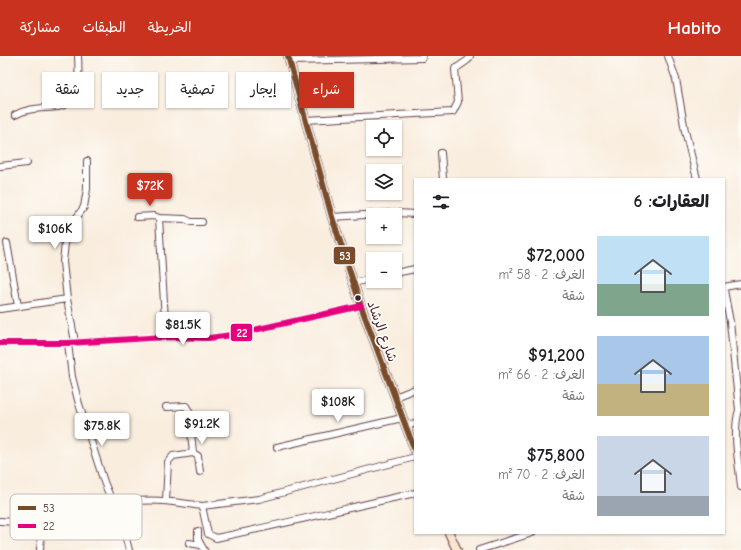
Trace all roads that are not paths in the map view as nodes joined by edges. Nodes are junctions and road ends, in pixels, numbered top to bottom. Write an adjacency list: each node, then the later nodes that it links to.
1 (78, 56): 6 (street)
2 (422, 56): 5 (street)
3 (470, 56): 7 (street)
4 (668, 56): 13 (street)
5 (289, 59): 7 (street, شارع الرشاد)
6 (15, 115)
7 (304, 120): 16 (street, شارع الرشاد)
8 (441, 153): 12 (street)
9 (87, 161): 27 (street)
10 (27, 163): 11 (street)
11 (0, 166)
12 (443, 178)
13 (697, 178)
14 (414, 214): 16 (street)
15 (137, 217): 17 (street)
16 (332, 217): 23 (street, شارع الرشاد)
17 (159, 218): 18 (street); 31 (street)
18 (202, 222)
19 (7, 243): 28 (street)
20 (414, 268): 21 (street)
21 (402, 271)
22 (366, 280): 23 (street)
23 (354, 283): 29 (street, شارع الرشاد)
24 (741, 284): 25 (street)
25 (725, 288)
26 (725, 294): 46 (street)
27 (67, 299): 28 (street); 32 (street)
28 (18, 306): 30 (street)
29 (361, 306): 31 (street); 36 (street, شارع الرشاد)
30 (0, 309)
31 (166, 337): 32 (street)
32 (75, 342): 34 (street)
33 (0, 343): 34 (street)
34 (68, 343): 48 (street)
35 (414, 389): 36 (street)
36 (395, 397): 38 (street, شارع الرشاد)
37 (166, 408): 43 (street)
38 (402, 418): 40 (street, شارع الرشاد); 41 (street)
39 (414, 423): 40 (street)
40 (406, 427): 42 (street, شارع الرشاد)
41 (277, 446)
42 (414, 448)
43 (194, 453): 45 (street); 49 (street)
44 (414, 457): 51 (street)
45 (200, 472)
46 (741, 487)
47 (414, 493): 51 (street)
48 (109, 494)
49 (166, 501): 50 (street); 51 (street)
50 (142, 502)
51 (202, 506)
52 (0, 521): 53 (street)
53 (10, 522)
54 (198, 531): 60 (street)
55 (449, 534): 63 (street)
56 (529, 534): 64 (street)
57 (40, 540): 61 (street)
58 (126, 540): 62 (street)
59 (189, 543): 60 (street)
60 (202, 548)
61 (40, 550)
62 (129, 550)
63 (457, 550)
64 (479, 550)

